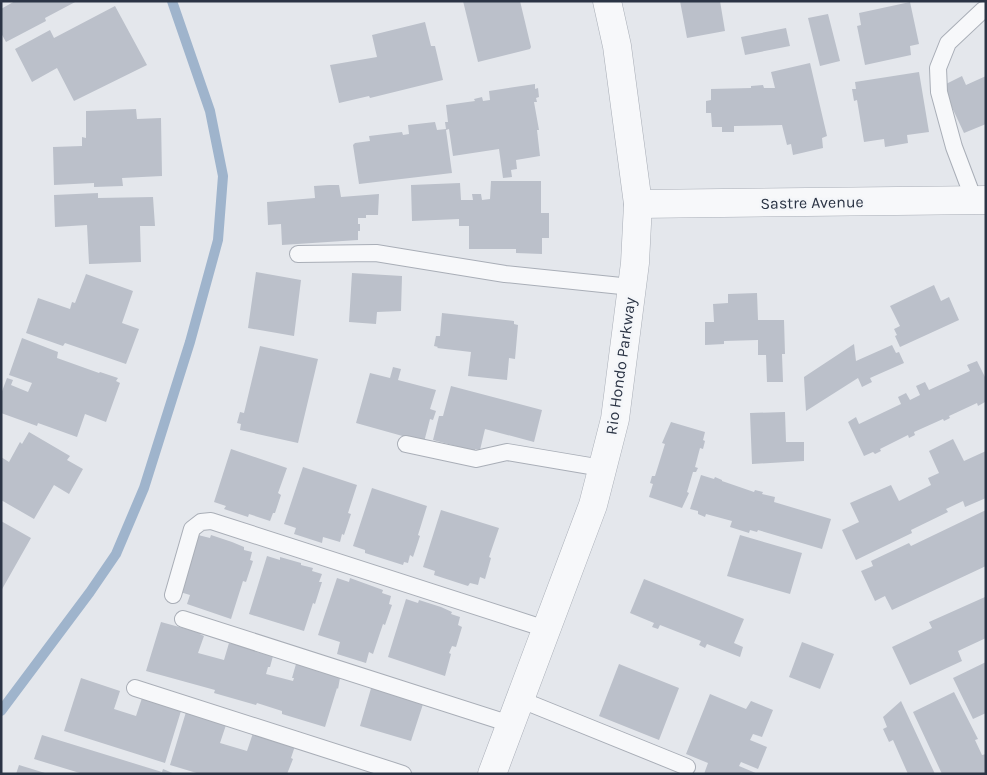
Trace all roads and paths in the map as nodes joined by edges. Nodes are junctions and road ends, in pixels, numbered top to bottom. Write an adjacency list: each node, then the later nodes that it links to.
1 (607, 1): 4 (street, Rio Hondo Parkway)
2 (983, 10): 3 (lane)
3 (980, 200): 4 (street, Sastre Avenue)
4 (638, 204): 6 (street, Rio Hondo Parkway)
5 (298, 254): 6 (lane)
6 (632, 287): 8 (street, Rio Hondo Parkway)
7 (406, 444): 8 (lane)
8 (602, 468): 11 (street, Rio Hondo Parkway)
9 (173, 594): 11 (lane)
10 (183, 619): 13 (lane)
11 (546, 629): 13 (street, Rio Hondo Parkway)
12 (135, 688): 15 (lane)
13 (515, 712): 14 (lane); 16 (street, Rio Hondo Parkway)
14 (686, 767)
15 (403, 774)
16 (492, 774)

